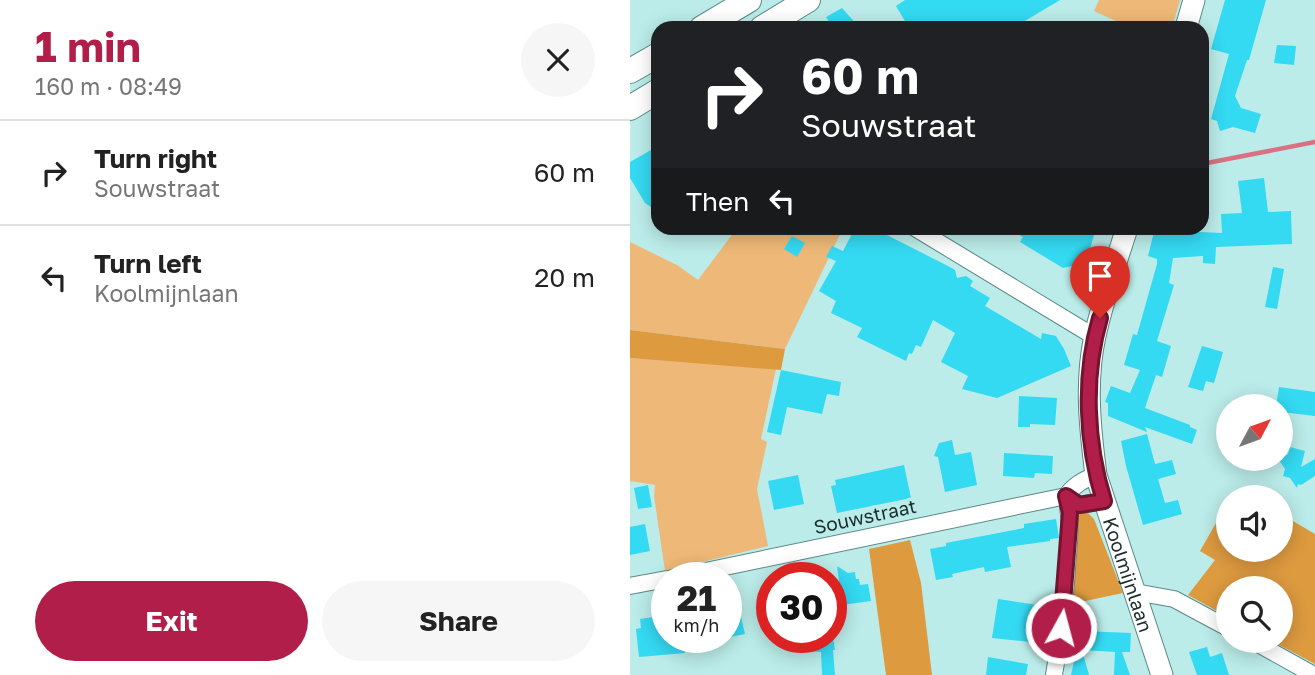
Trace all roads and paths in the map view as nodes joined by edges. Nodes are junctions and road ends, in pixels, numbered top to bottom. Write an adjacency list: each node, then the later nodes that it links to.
1 (749, 0): 4 (main road)
2 (808, 0): 5 (main road)
3 (1194, 0): 6 (street)
4 (714, 21)
5 (774, 21)
6 (1188, 21)
7 (651, 58): 8 (main road)
8 (630, 71)
9 (651, 95): 10 (main road)
10 (630, 108)
11 (927, 235): 13 (street)
12 (1125, 235): 13 (street, Koolmijnlaan)
13 (1095, 337): 14 (street, Koolmijnlaan)
14 (1096, 475): 15 (street, Souwstraat); 16 (street, Koolmijnlaan)
15 (1066, 496): 16 (street, Souwstraat); 17 (street, Souwstraat); 23 (street)
16 (1104, 501): 20 (street, Koolmijnlaan)
17 (742, 563)
18 (651, 582): 19 (street)
19 (630, 586)
20 (1135, 592): 21 (street); 24 (street, Koolmijnlaan)
21 (1216, 621)
22 (1274, 653): 25 (street)
23 (1054, 675)
24 (1162, 675)
25 (1314, 675)

